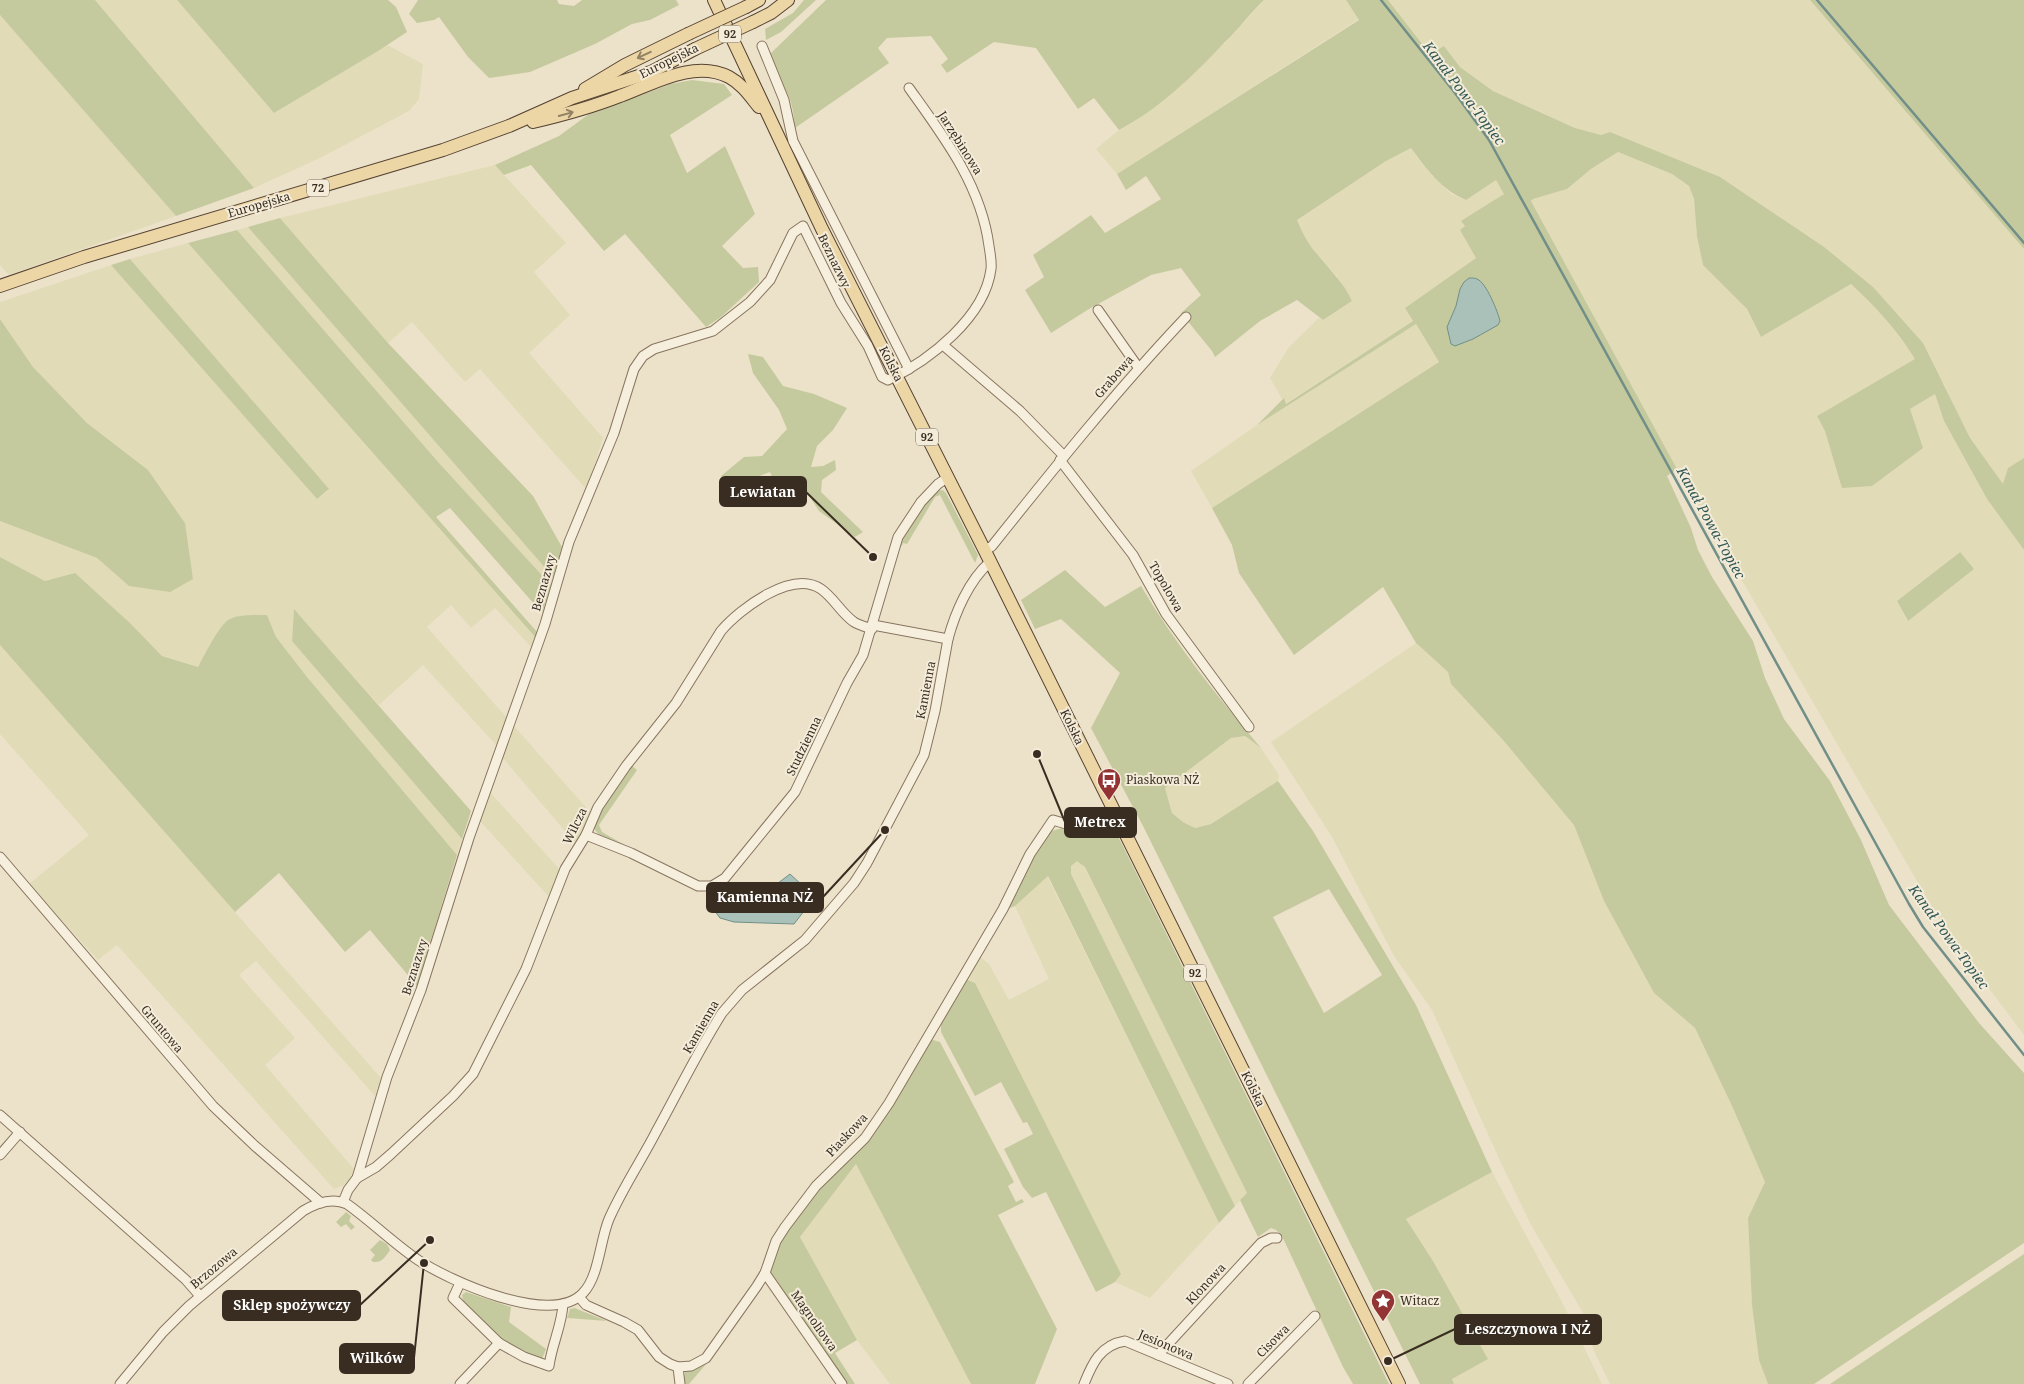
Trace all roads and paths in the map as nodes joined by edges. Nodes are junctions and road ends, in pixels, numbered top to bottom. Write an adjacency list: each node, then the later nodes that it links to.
1 (714, 0): 7 (main road, Kolska / 92)
2 (759, 0): 6 (main road, Europejska / 72, one-way to 6, bridge)
3 (788, 0): 6 (main road, Europejska / 72, bridge)
4 (762, 46): 14 (street)
5 (909, 88): 12 (street, Jarzębinowa)
6 (572, 98): 8 (main road, Europejska / 72)
7 (772, 125): 8 (main road, 72, one-way to 7); 15 (main road, Kolska / 92)
8 (502, 128): 9 (main road, Europejska / 72)
9 (0, 286)
10 (1098, 310): 13 (street)
11 (1186, 317): 13 (street, Grabowa)
12 (943, 344): 14 (street); 16 (street, Topolowa)
13 (1138, 368): 16 (street, Grabowa)
14 (909, 369): 15 (street)
15 (897, 376): 17 (main road, Kolska / 92); 28 (street, Beznazwy)
16 (1062, 458): 18 (street); 21 (street, Topolowa)
17 (948, 478): 18 (main road, Kolska / 92); 19 (street, Studzienna)
18 (987, 556): 20 (street, Kamienna); 22 (main road, Kolska / 92)
19 (872, 627): 20 (street, Wilcza); 23 (street, Wilcza); 23 (street, Studzienna)
20 (948, 639): 35 (street, Kamienna)
21 (1250, 727)
22 (1118, 819): 32 (street, Piaskowa); 48 (main road, Kolska / 92)
23 (586, 835): 28 (street, Wilcza)
24 (0, 857): 30 (street, Gruntowa)
25 (0, 1115): 26 (street)
26 (20, 1132): 27 (street); 34 (street)
27 (0, 1155)
28 (357, 1178): 29 (street, Beznazwy)
29 (343, 1202): 30 (street, Brzozowa); 33 (street)
30 (320, 1203): 34 (street, Brzozowa)
31 (1277, 1238): 39 (street, Klonowa)
32 (765, 1273): 40 (street, Piaskowa); 44 (street, Magnoliowa)
33 (460, 1282): 36 (street); 38 (street)
34 (200, 1296): 41 (street, Brzozowa)
35 (579, 1297): 36 (street); 40 (street)
36 (563, 1304): 38 (street)
37 (1315, 1316): 47 (street, Cisowa)
38 (499, 1343): 42 (street)
39 (1158, 1355): 45 (street, Jesionowa); 46 (street, Jesionowa)
40 (678, 1366): 43 (street)
41 (120, 1384)
42 (460, 1384)
43 (680, 1384)
44 (842, 1384)
45 (1084, 1384)
46 (1228, 1384)
47 (1248, 1384)
48 (1399, 1384)

